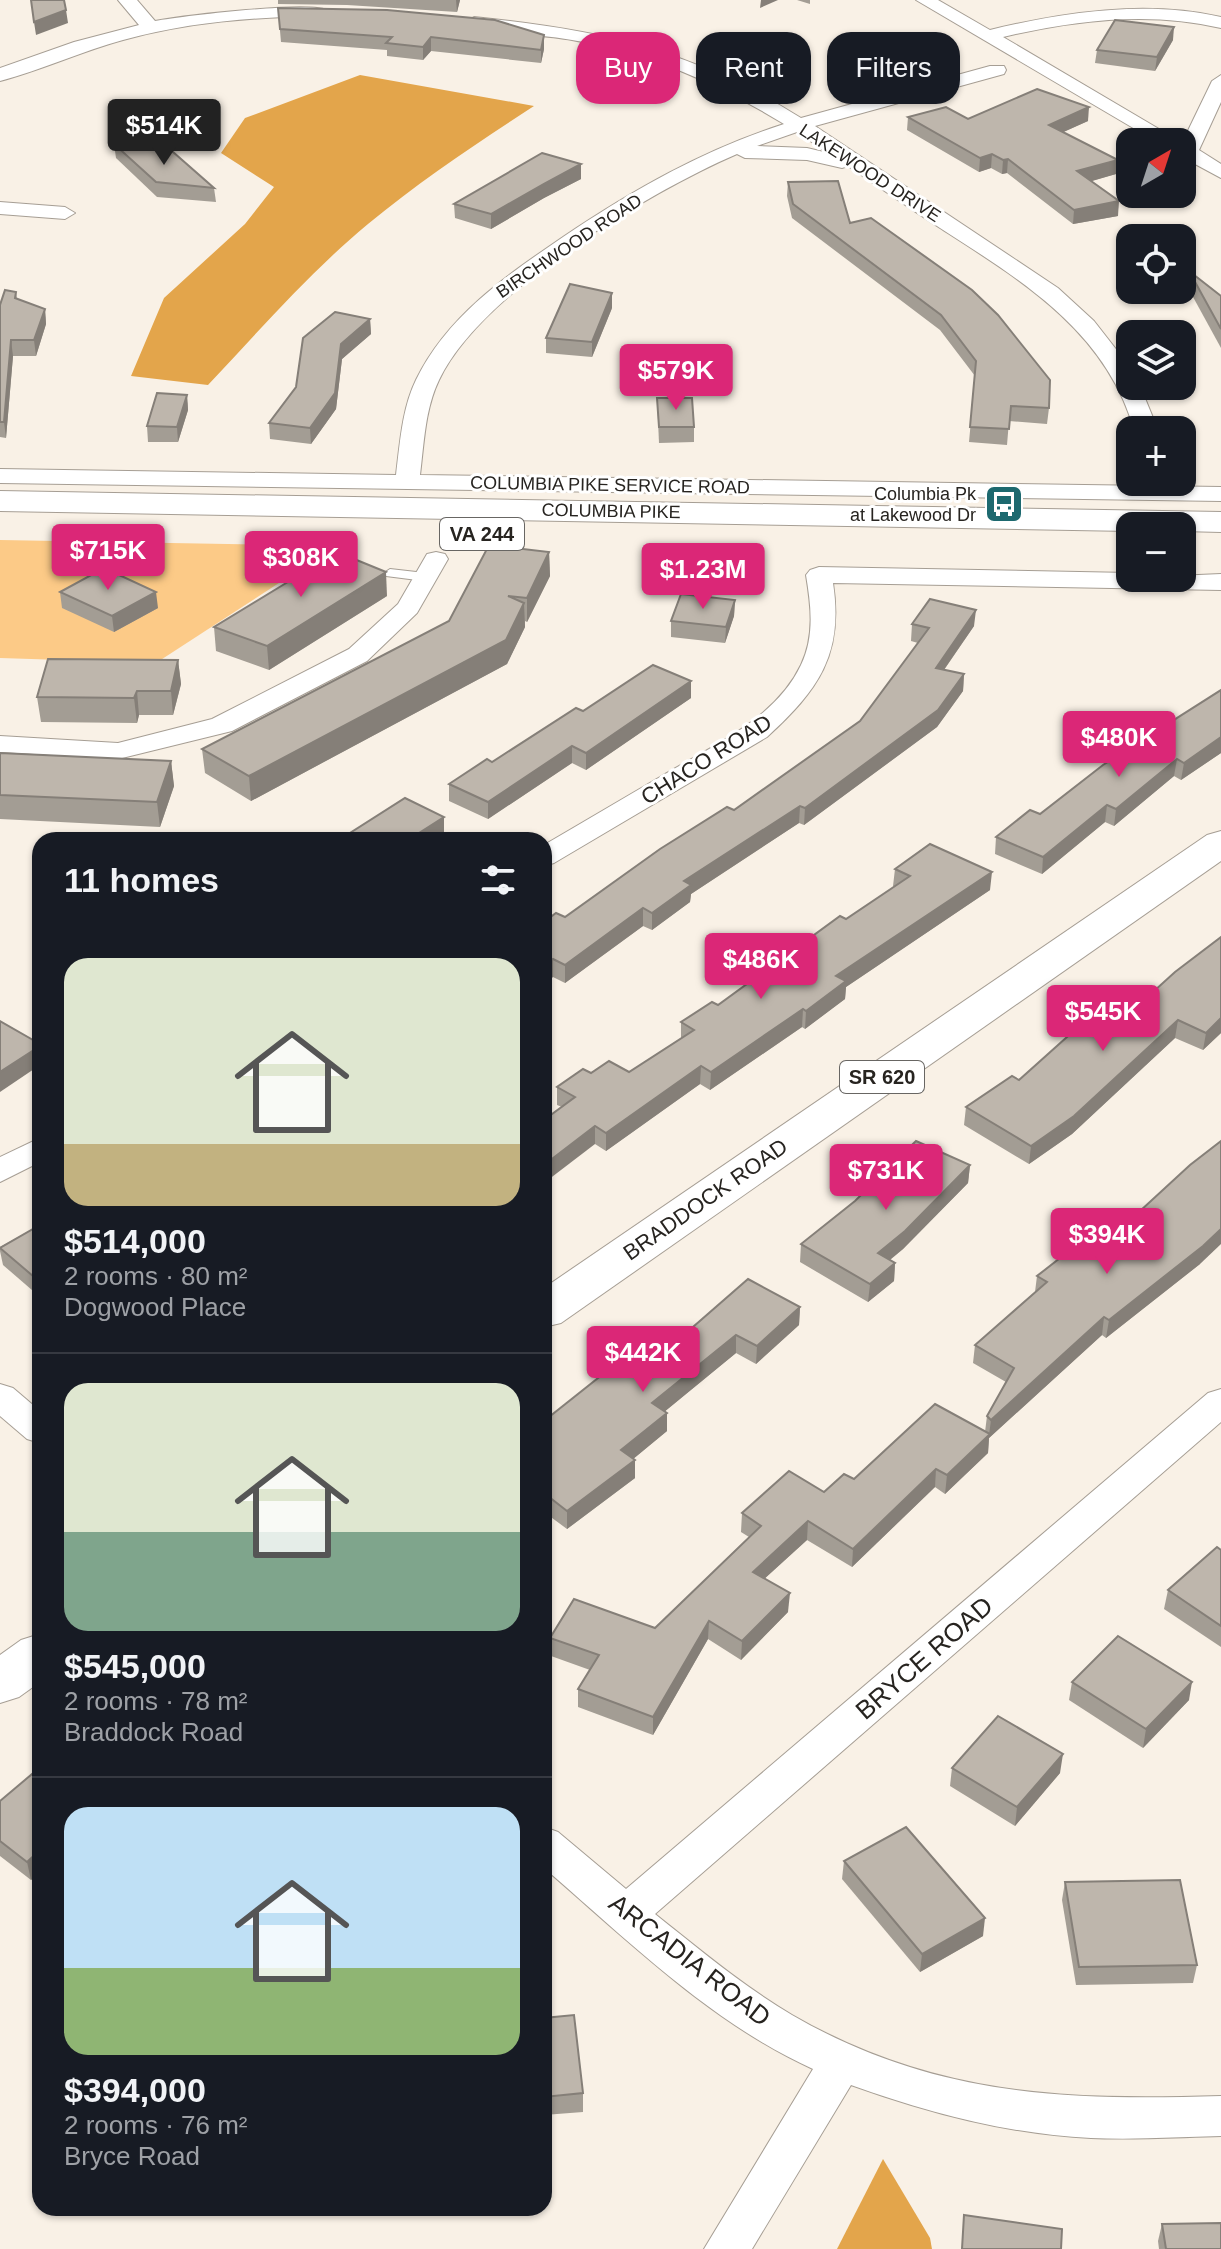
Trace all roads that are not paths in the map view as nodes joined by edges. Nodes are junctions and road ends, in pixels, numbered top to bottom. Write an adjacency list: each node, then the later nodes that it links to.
1 (127, 0): 6 (street)
2 (925, 0): 7 (street)
3 (341, 11): 6 (street)
4 (461, 21): 11 (street, LAKEWOOD DRIVE)
5 (1221, 23): 7 (street)
6 (150, 26): 9 (street)
7 (986, 36): 12 (street)
8 (997, 70): 11 (street, BIRCHWOOD ROAD)
9 (0, 75)
10 (1221, 81): 13 (street)
11 (798, 126): 15 (street, BIRCHWOOD ROAD); 17 (street, LAKEWOOD DRIVE)
12 (1145, 128)
13 (1192, 128)
14 (1196, 157): 16 (street)
15 (703, 161): 17 (street, BIRCHWOOD ROAD); 22 (street, BIRCHWOOD ROAD)
16 (1221, 172)
17 (875, 176): 20 (street, LAKEWOOD DRIVE)
18 (0, 208): 19 (street)
19 (65, 213)
20 (1141, 416)
21 (0, 476): 22 (street, COLUMBIA PIKE SERVICE ROAD)
22 (407, 482): 26 (street, COLUMBIA PIKE SERVICE ROAD)
23 (1221, 494): 27 (street, COLUMBIA PIKE SERVICE ROAD)
24 (0, 501): 25 (main road, COLUMBIA PIKE / VA 244)
25 (1116, 512)
26 (1141, 512)
27 (1168, 512)
28 (1196, 518): 29 (main road, COLUMBIA PIKE / VA 244)
29 (1221, 522)
30 (0, 526): 32 (main road, COLUMBIA PIKE / VA 244)
31 (1196, 530): 33 (main road, COLUMBIA PIKE / VA 244)
32 (1116, 543)
33 (1221, 544)
34 (431, 568): 35 (lane); 37 (street)
35 (390, 573)
36 (1221, 582): 39 (street, CHACO ROAD)
37 (0, 744)
38 (1221, 843): 42 (main road, BRADDOCK ROAD / SR 620)
39 (552, 852)
40 (32, 1153): 41 (street)
41 (0, 1171)
42 (552, 1305)
43 (0, 1397): 45 (street)
44 (1221, 1402): 49 (street, BRYCE ROAD)
45 (32, 1423)
46 (32, 1660): 47 (main road)
47 (0, 1682)
48 (552, 1851): 49 (street, ARCADIA ROAD)
49 (627, 1913): 50 (street, ARCADIA ROAD)
50 (842, 2061): 51 (street, ARCADIA ROAD); 52 (street)
51 (1221, 2116)
52 (727, 2249)

